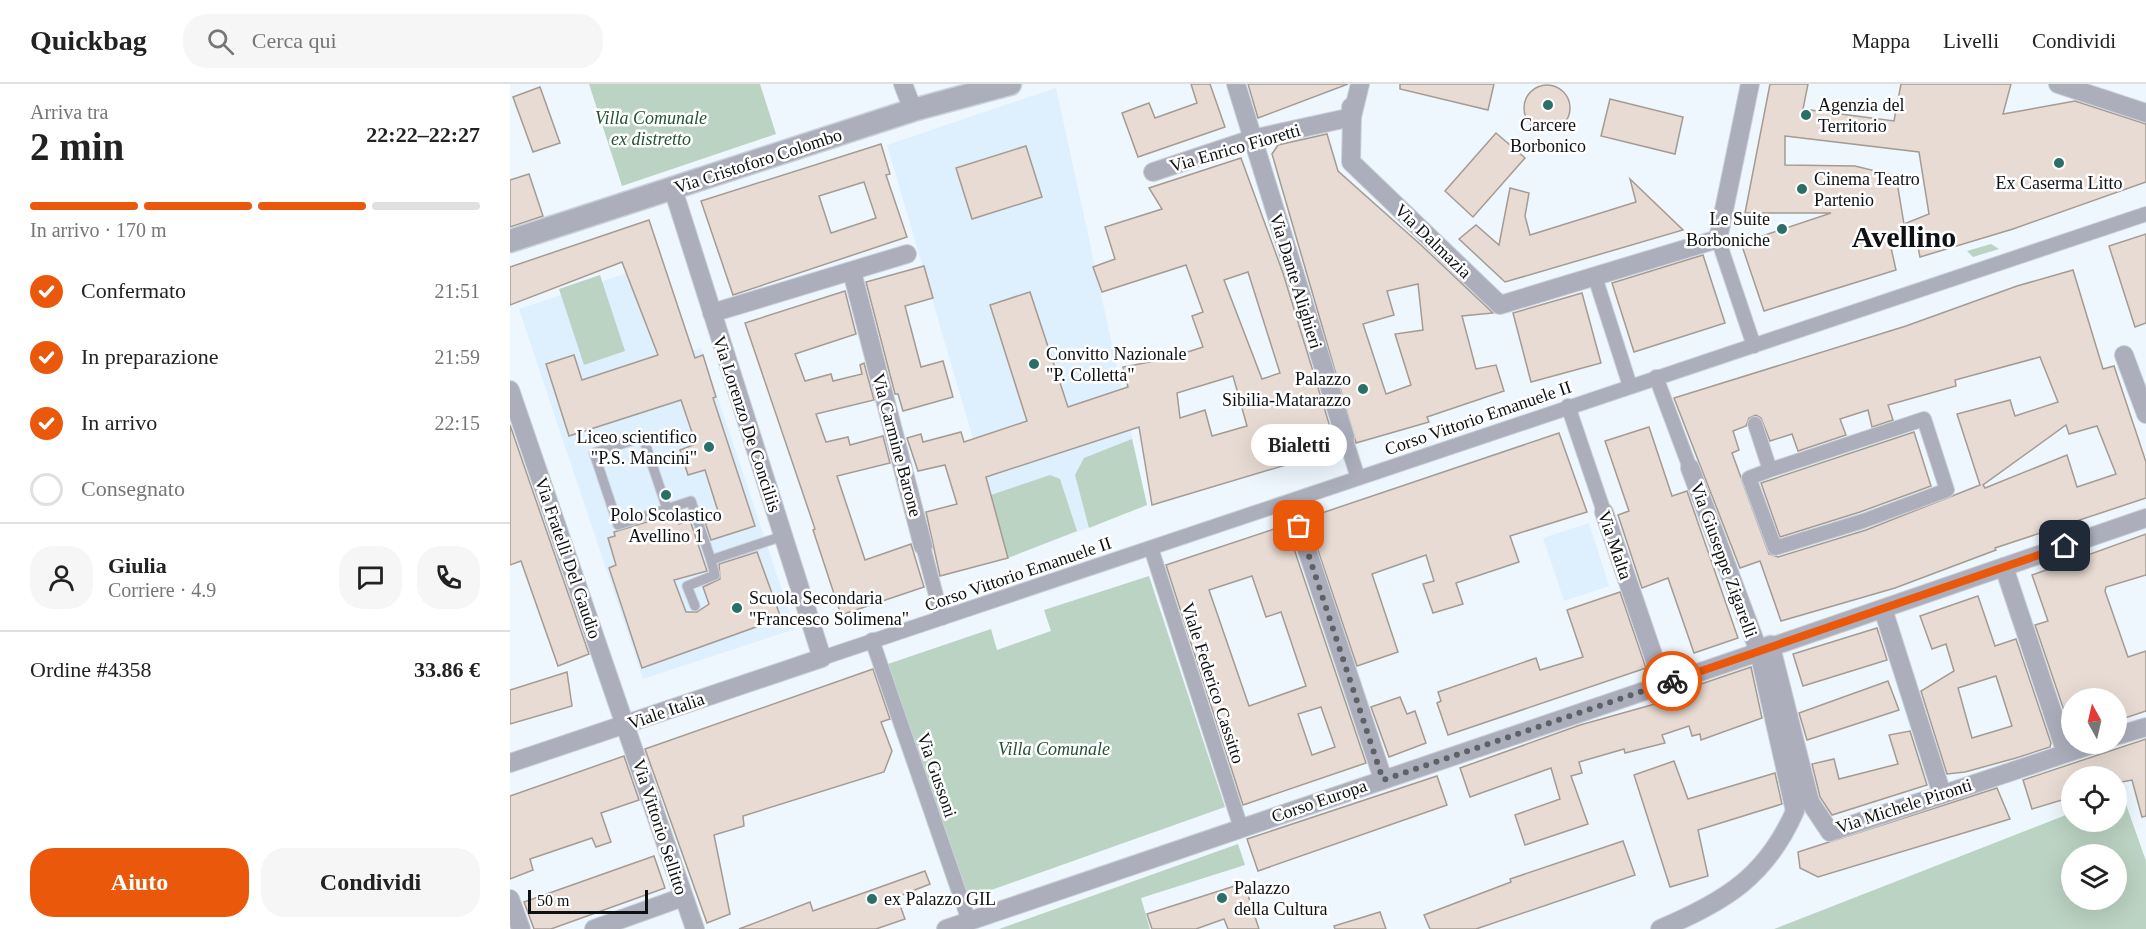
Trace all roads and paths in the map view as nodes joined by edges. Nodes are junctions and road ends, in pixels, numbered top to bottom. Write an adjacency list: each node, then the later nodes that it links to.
1 (903, 84): 8 (street)
2 (1008, 84): 8 (street, Via Cristoforo Colombo)
3 (1236, 84): 11 (street, Via Dante Alighieri)
4 (1348, 84): 10 (street)
5 (1360, 84): 10 (street, Via Dalmazia)
6 (1750, 84): 15 (street)
7 (2058, 84): 9 (street)
8 (913, 110): 13 (street, Via Cristoforo Colombo)
9 (2146, 113)
10 (1353, 117): 11 (street, Via Enrico Fioretti); 19 (street, Via Dalmazia)
11 (1252, 139): 12 (street, Via Enrico Fioretti); 29 (street, Via Dante Alighieri)
12 (1153, 172)
13 (673, 189): 16 (street, Via Cristoforo Colombo); 20 (street, Via Lorenzo De Conciliis)
14 (2146, 214): 21 (street, Corso Vittorio Emanuele II)
15 (1718, 239): 19 (street, Via Dalmazia); 21 (street)
16 (510, 241)
17 (907, 254): 18 (street)
18 (852, 272): 20 (street); 39 (street, Via Carmine Barone)
19 (1595, 277): 24 (street)
20 (712, 313): 38 (street, Via Lorenzo De Conciliis)
21 (1754, 346): 23 (street, Corso Vittorio Emanuele II)
22 (2124, 355): 27 (street)
23 (1656, 377): 24 (street, Corso Vittorio Emanuele II); 30 (street, Via Giuseppe Zigarelli)
24 (1630, 386): 26 (street, Corso Vittorio Emanuele II)
25 (512, 401): 50 (street, Via Fratelli Del Gaudio)
26 (1568, 406): 32 (street, Corso Vittorio Emanuele II); 35 (street, Via Malta)
27 (2146, 414)
28 (1755, 424): 31 (street)
29 (1345, 437): 32 (street, Via Dante Alighieri)
30 (1690, 468): 47 (street, Via Giuseppe Zigarelli)
31 (1770, 470): 31 (street)
32 (1358, 478): 33 (street, Corso Vittorio Emanuele II)
33 (1291, 501): 37 (street); 40 (street, Corso Vittorio Emanuele II)
34 (667, 509): 34 (lane); 41 (lane)
35 (1604, 512): 49 (street, Via Malta)
36 (2146, 518): 42 (street, Corso Europa)
37 (1299, 526): 56 (street)
38 (783, 536): 41 (lane); 48 (street, Via Lorenzo De Conciliis)
39 (923, 546): 45 (street, Via Carmine Barone)
40 (1150, 548): 45 (street, Corso Vittorio Emanuele II); 58 (street, Viale Federico Cassitto)
41 (711, 560): 43 (lane)
42 (2004, 567): 44 (street, Corso Europa); 53 (street)
43 (695, 606)
44 (1883, 609): 47 (street, Corso Europa); 57 (street)
45 (942, 618): 46 (street, Corso Vittorio Emanuele II)
46 (872, 640): 48 (street, Corso Vittorio Emanuele II); 61 (street, Via Gussoni)
47 (1765, 650): 49 (street, Corso Europa); 57 (street, Via Michele Pironti); 66 (street, Via Giuseppe Zigarelli)
48 (822, 658): 50 (street, Viale Italia)
49 (1663, 684): 56 (street, Corso Europa)
50 (627, 724): 55 (street, Viale Italia); 59 (street, Via Vittorio Sellitto)
51 (2146, 727): 52 (street)
52 (2127, 733)
53 (2061, 738)
54 (2063, 754): 57 (street, Via Michele Pironti)
55 (510, 763)
56 (1383, 780): 58 (street, Corso Europa)
57 (1942, 794)
58 (1241, 828): 61 (street, Corso Europa)
59 (683, 897): 63 (street); 64 (street, Via Vittorio Sellitto)
60 (510, 899): 62 (street)
61 (969, 921): 65 (street, Corso Europa)
62 (521, 929)
63 (594, 929)
64 (695, 929)
65 (946, 929)
66 (1660, 929)

